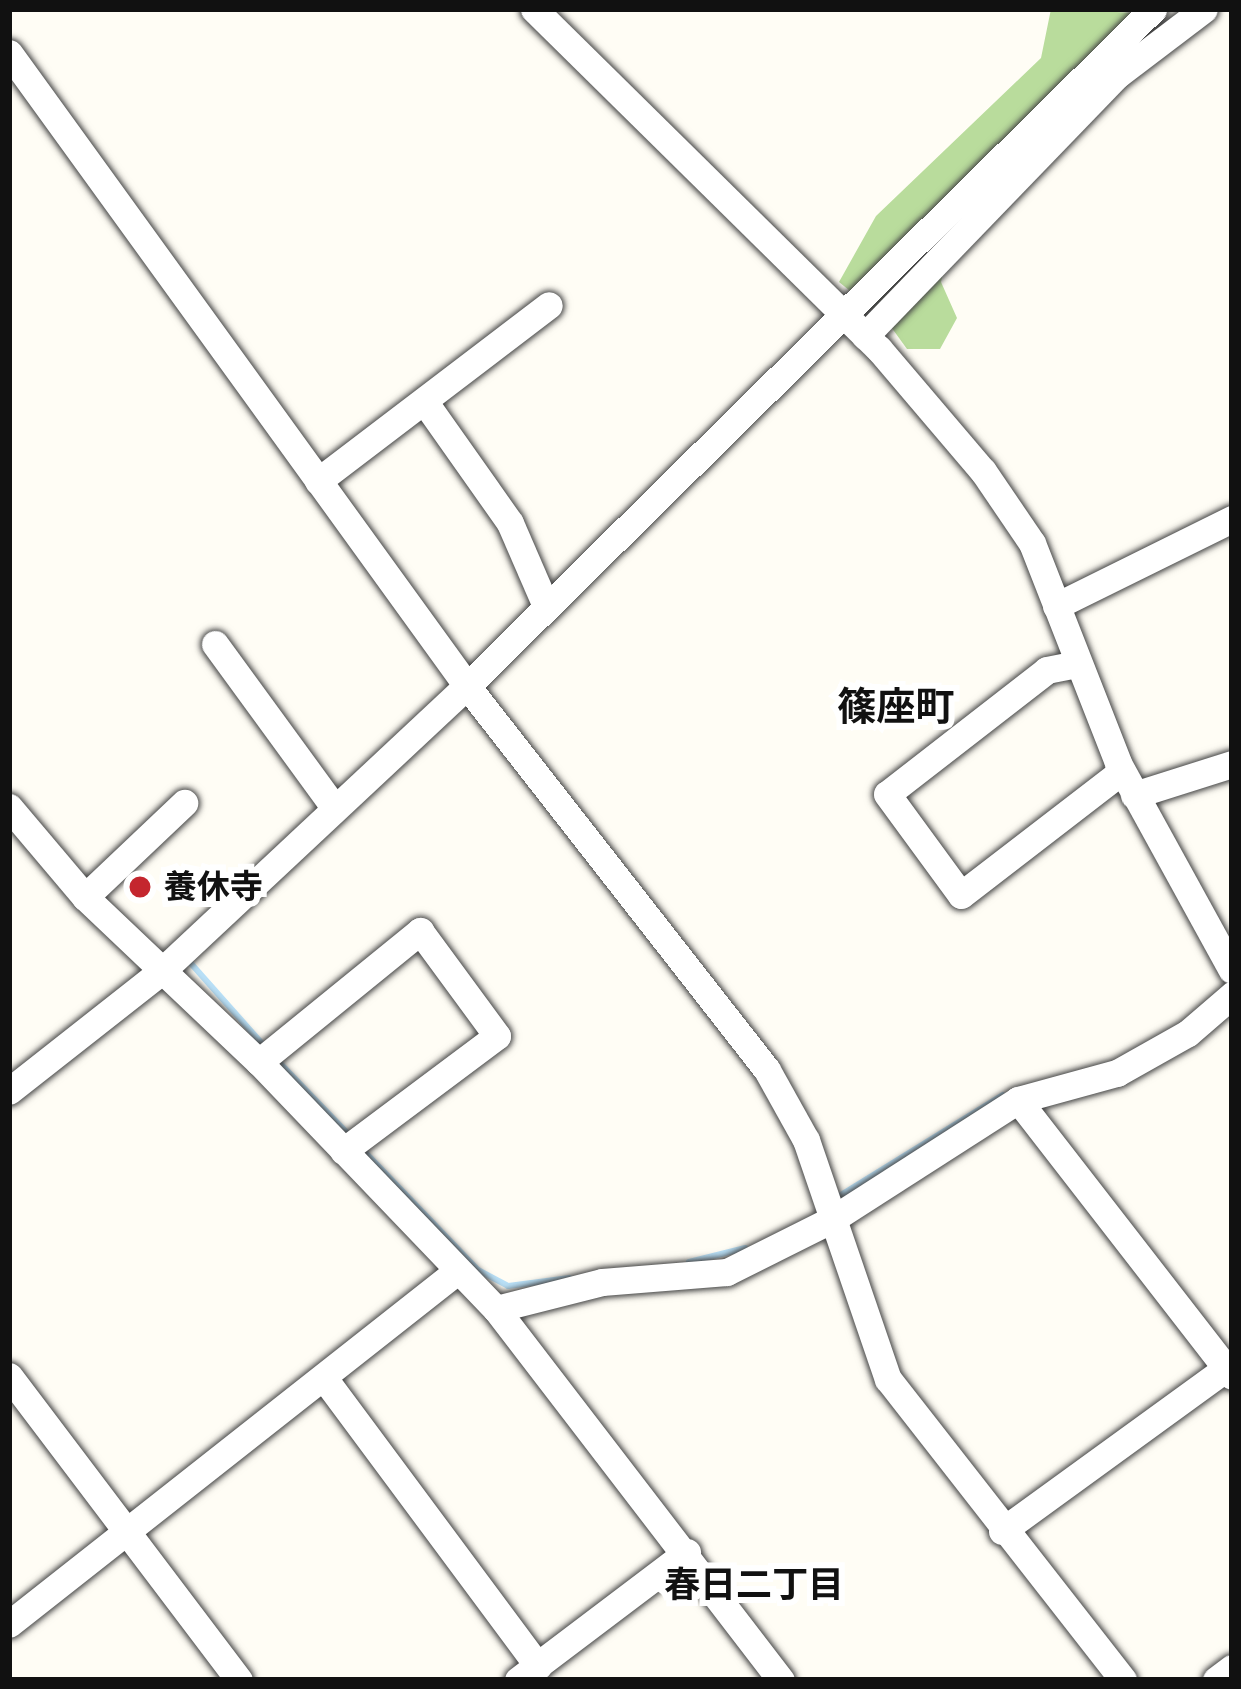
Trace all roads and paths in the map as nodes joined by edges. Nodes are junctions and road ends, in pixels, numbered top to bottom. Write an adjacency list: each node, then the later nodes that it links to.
1 (534, 9): 8 (street)
2 (1153, 9): 8 (street)
3 (1204, 9): 9 (street)
4 (1222, 9): 5 (street)
5 (1232, 15)
6 (9, 53): 11 (street)
7 (549, 305): 10 (street)
8 (839, 311): 9 (street); 13 (street)
9 (865, 336): 14 (street)
10 (424, 401): 11 (street); 13 (street)
11 (318, 482): 17 (street)
12 (1232, 519): 14 (street)
13 (546, 606): 17 (street)
14 (1056, 606): 16 (street)
15 (215, 644): 22 (street)
16 (1077, 664): 19 (street); 19 (street)
17 (467, 686): 22 (street); 31 (street)
18 (1232, 764): 19 (street)
19 (1128, 783): 25 (street)
20 (184, 803): 23 (street)
21 (9, 807): 23 (street)
22 (334, 807): 24 (street)
23 (85, 897): 24 (street)
24 (163, 970): 27 (street); 28 (street)
25 (1232, 970)
26 (1232, 994): 29 (street)
27 (260, 1062): 30 (street); 30 (street)
28 (9, 1091)
29 (1018, 1100): 31 (street); 34 (street)
30 (343, 1151): 32 (street)
31 (831, 1220): 33 (street); 37 (street)
32 (457, 1272): 33 (street); 36 (street)
33 (496, 1309): 39 (street)
34 (1230, 1370): 37 (street)
35 (9, 1376): 38 (street)
36 (324, 1378): 38 (street); 42 (street)
37 (1002, 1531): 45 (street)
38 (128, 1534): 40 (street); 43 (street)
39 (687, 1552): 42 (street); 44 (street)
40 (9, 1624)
41 (1232, 1668): 46 (street)
42 (528, 1673)
43 (239, 1680)
44 (781, 1680)
45 (1123, 1680)
46 (1216, 1680)

